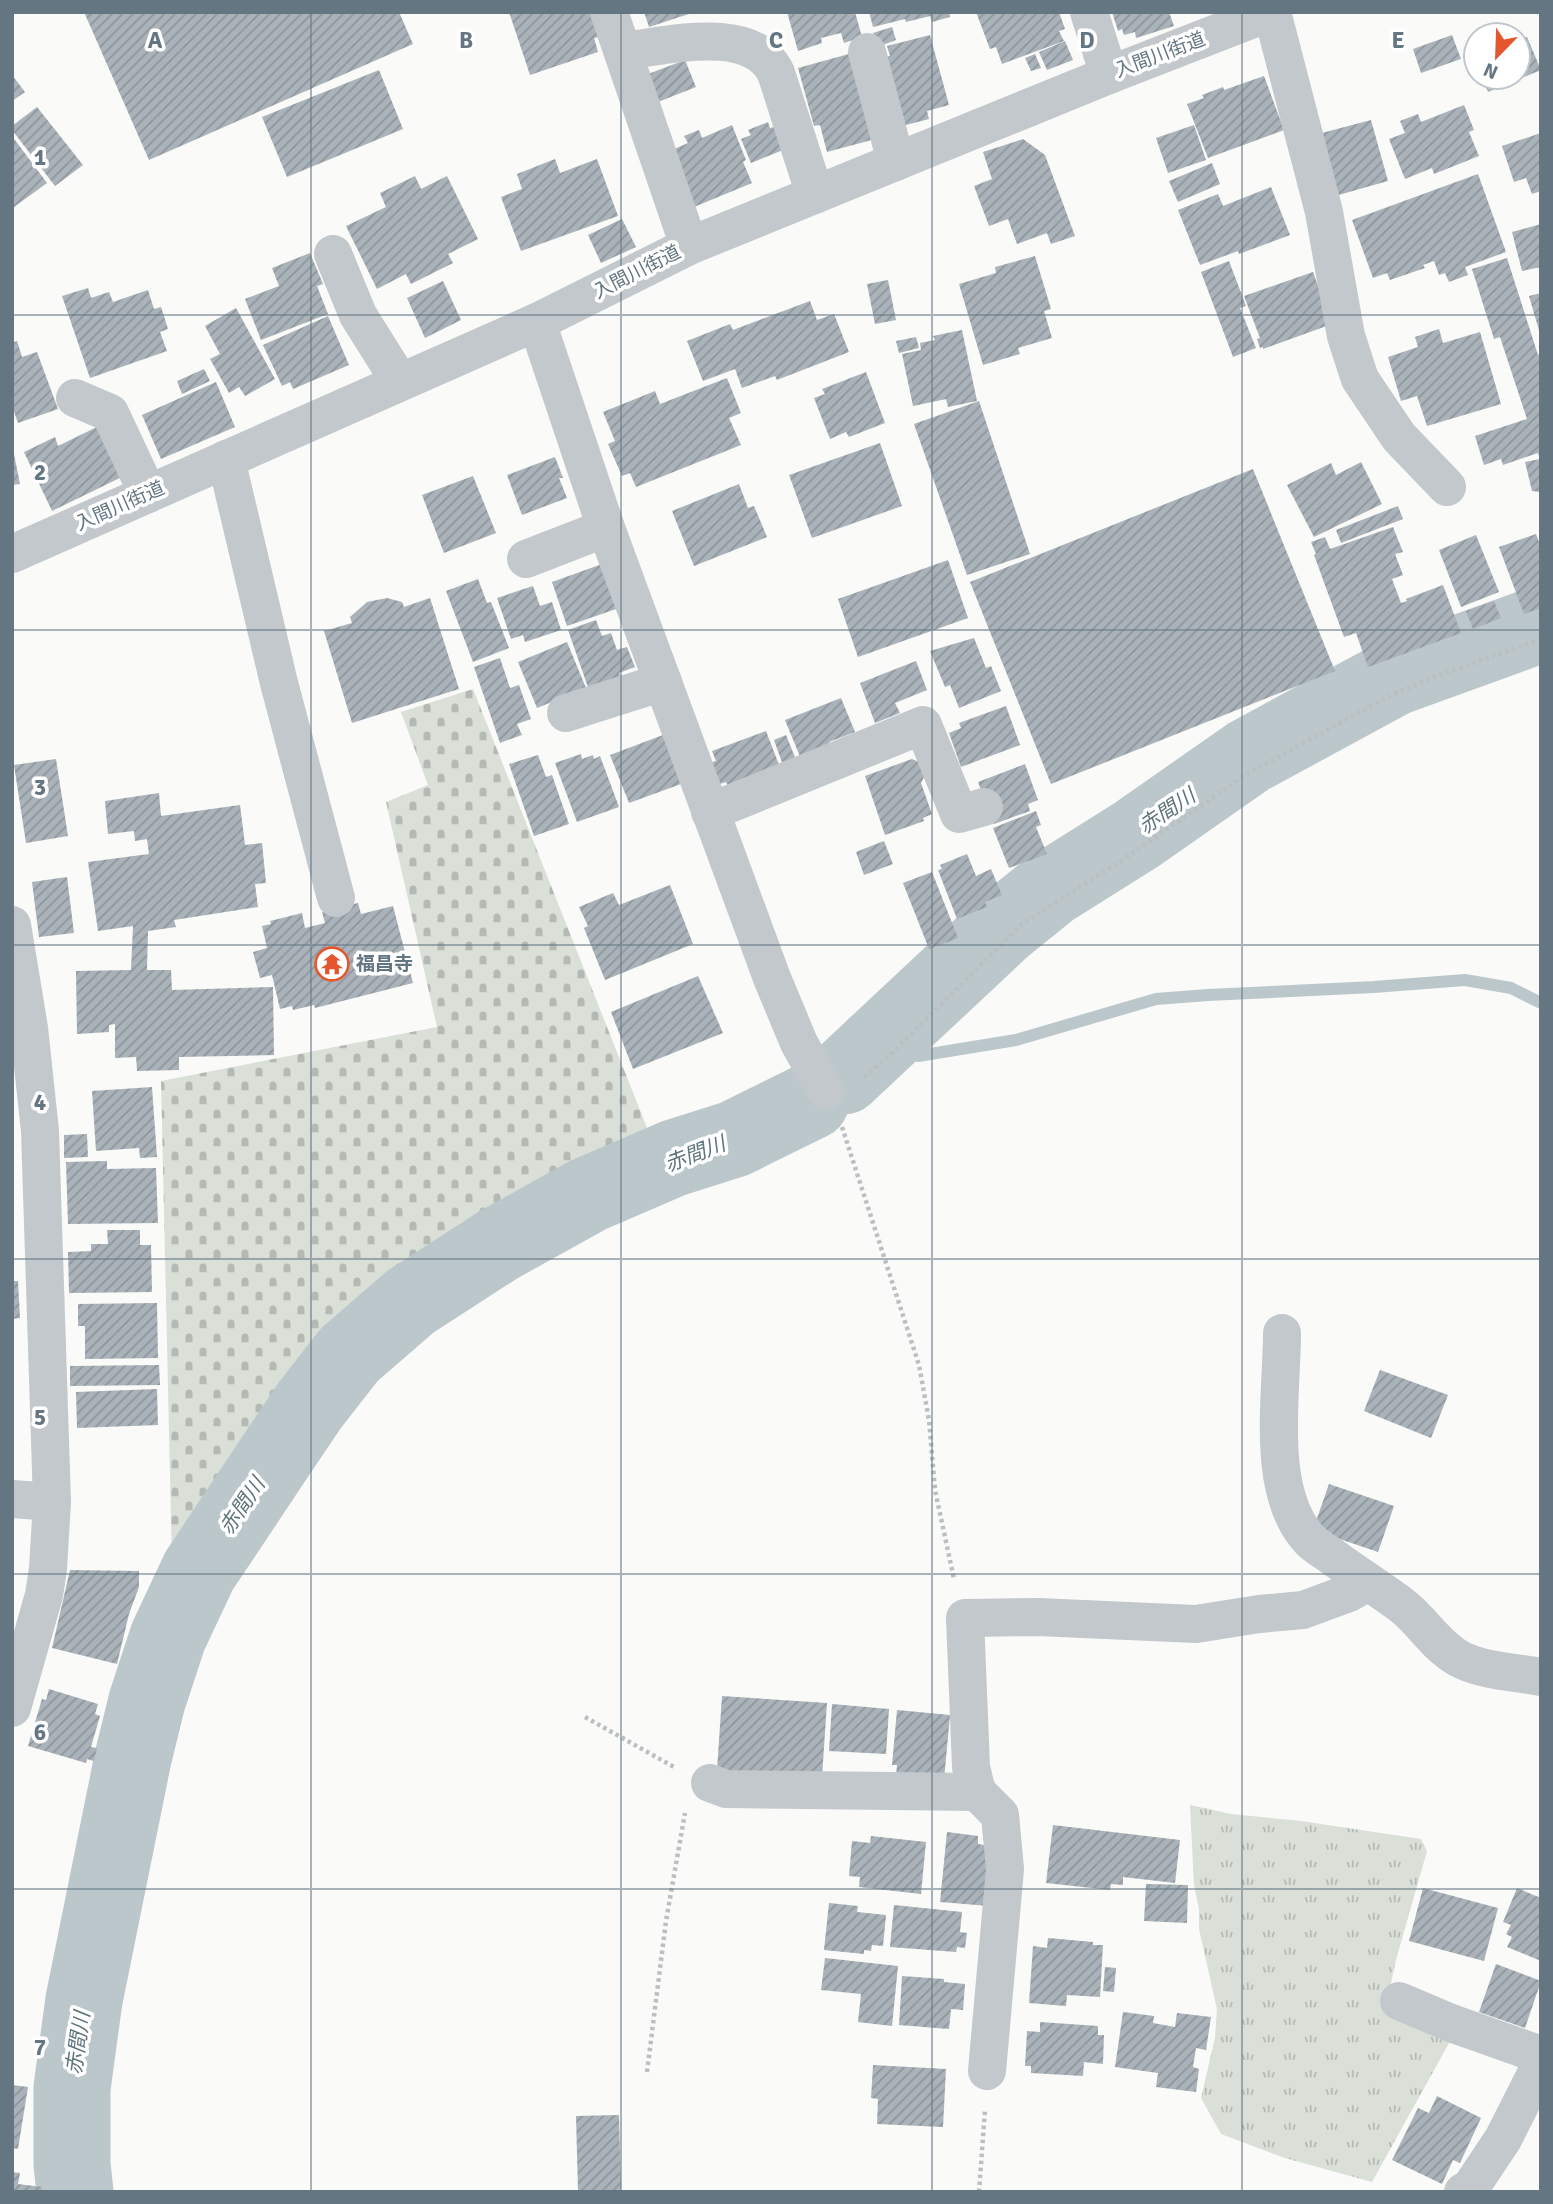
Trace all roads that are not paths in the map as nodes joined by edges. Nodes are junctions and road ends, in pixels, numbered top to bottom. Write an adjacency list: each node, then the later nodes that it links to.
1 (609, 12): 4 (street)
2 (1089, 12): 6 (street)
3 (1271, 12): 6 (street, 入間川街道); 15 (street)
4 (623, 51): 8 (street); 9 (street)
5 (867, 52): 7 (street)
6 (1109, 75): 7 (street, 入間川街道)
7 (896, 162): 8 (street, 入間川街道)
8 (815, 195): 9 (street, 入間川街道)
9 (689, 246): 11 (street, 入間川街道)
10 (333, 254): 12 (street)
11 (537, 322): 12 (street, 入間川街道); 17 (street)
12 (400, 382): 14 (street, 入間川街道)
13 (75, 398): 16 (street)
14 (226, 458): 16 (street, 入間川街道); 24 (street)
15 (1447, 487)
16 (148, 494): 18 (street, 入間川街道)
17 (606, 527): 19 (street); 20 (street)
18 (12, 554)
19 (526, 559)
20 (663, 682): 21 (street); 23 (street)
21 (566, 713)
22 (984, 807): 23 (street)
23 (710, 812): 27 (street)
24 (336, 898)
25 (12, 925): 26 (street)
26 (21, 1039): 28 (street)
27 (830, 1098)
28 (26, 1132): 29 (street)
29 (28, 1231): 32 (street)
30 (1282, 1333): 33 (street)
31 (12, 1499): 32 (street)
32 (52, 1502): 34 (street)
33 (1367, 1583): 35 (street); 38 (street)
34 (28, 1593): 36 (street)
35 (1541, 1677)
36 (14, 1696)
37 (701, 1780): 38 (street)
38 (977, 1792): 42 (street)
39 (1399, 2001): 40 (street)
40 (1541, 2056)
41 (1541, 2064): 43 (street)
42 (988, 2071)
43 (1463, 2192)

